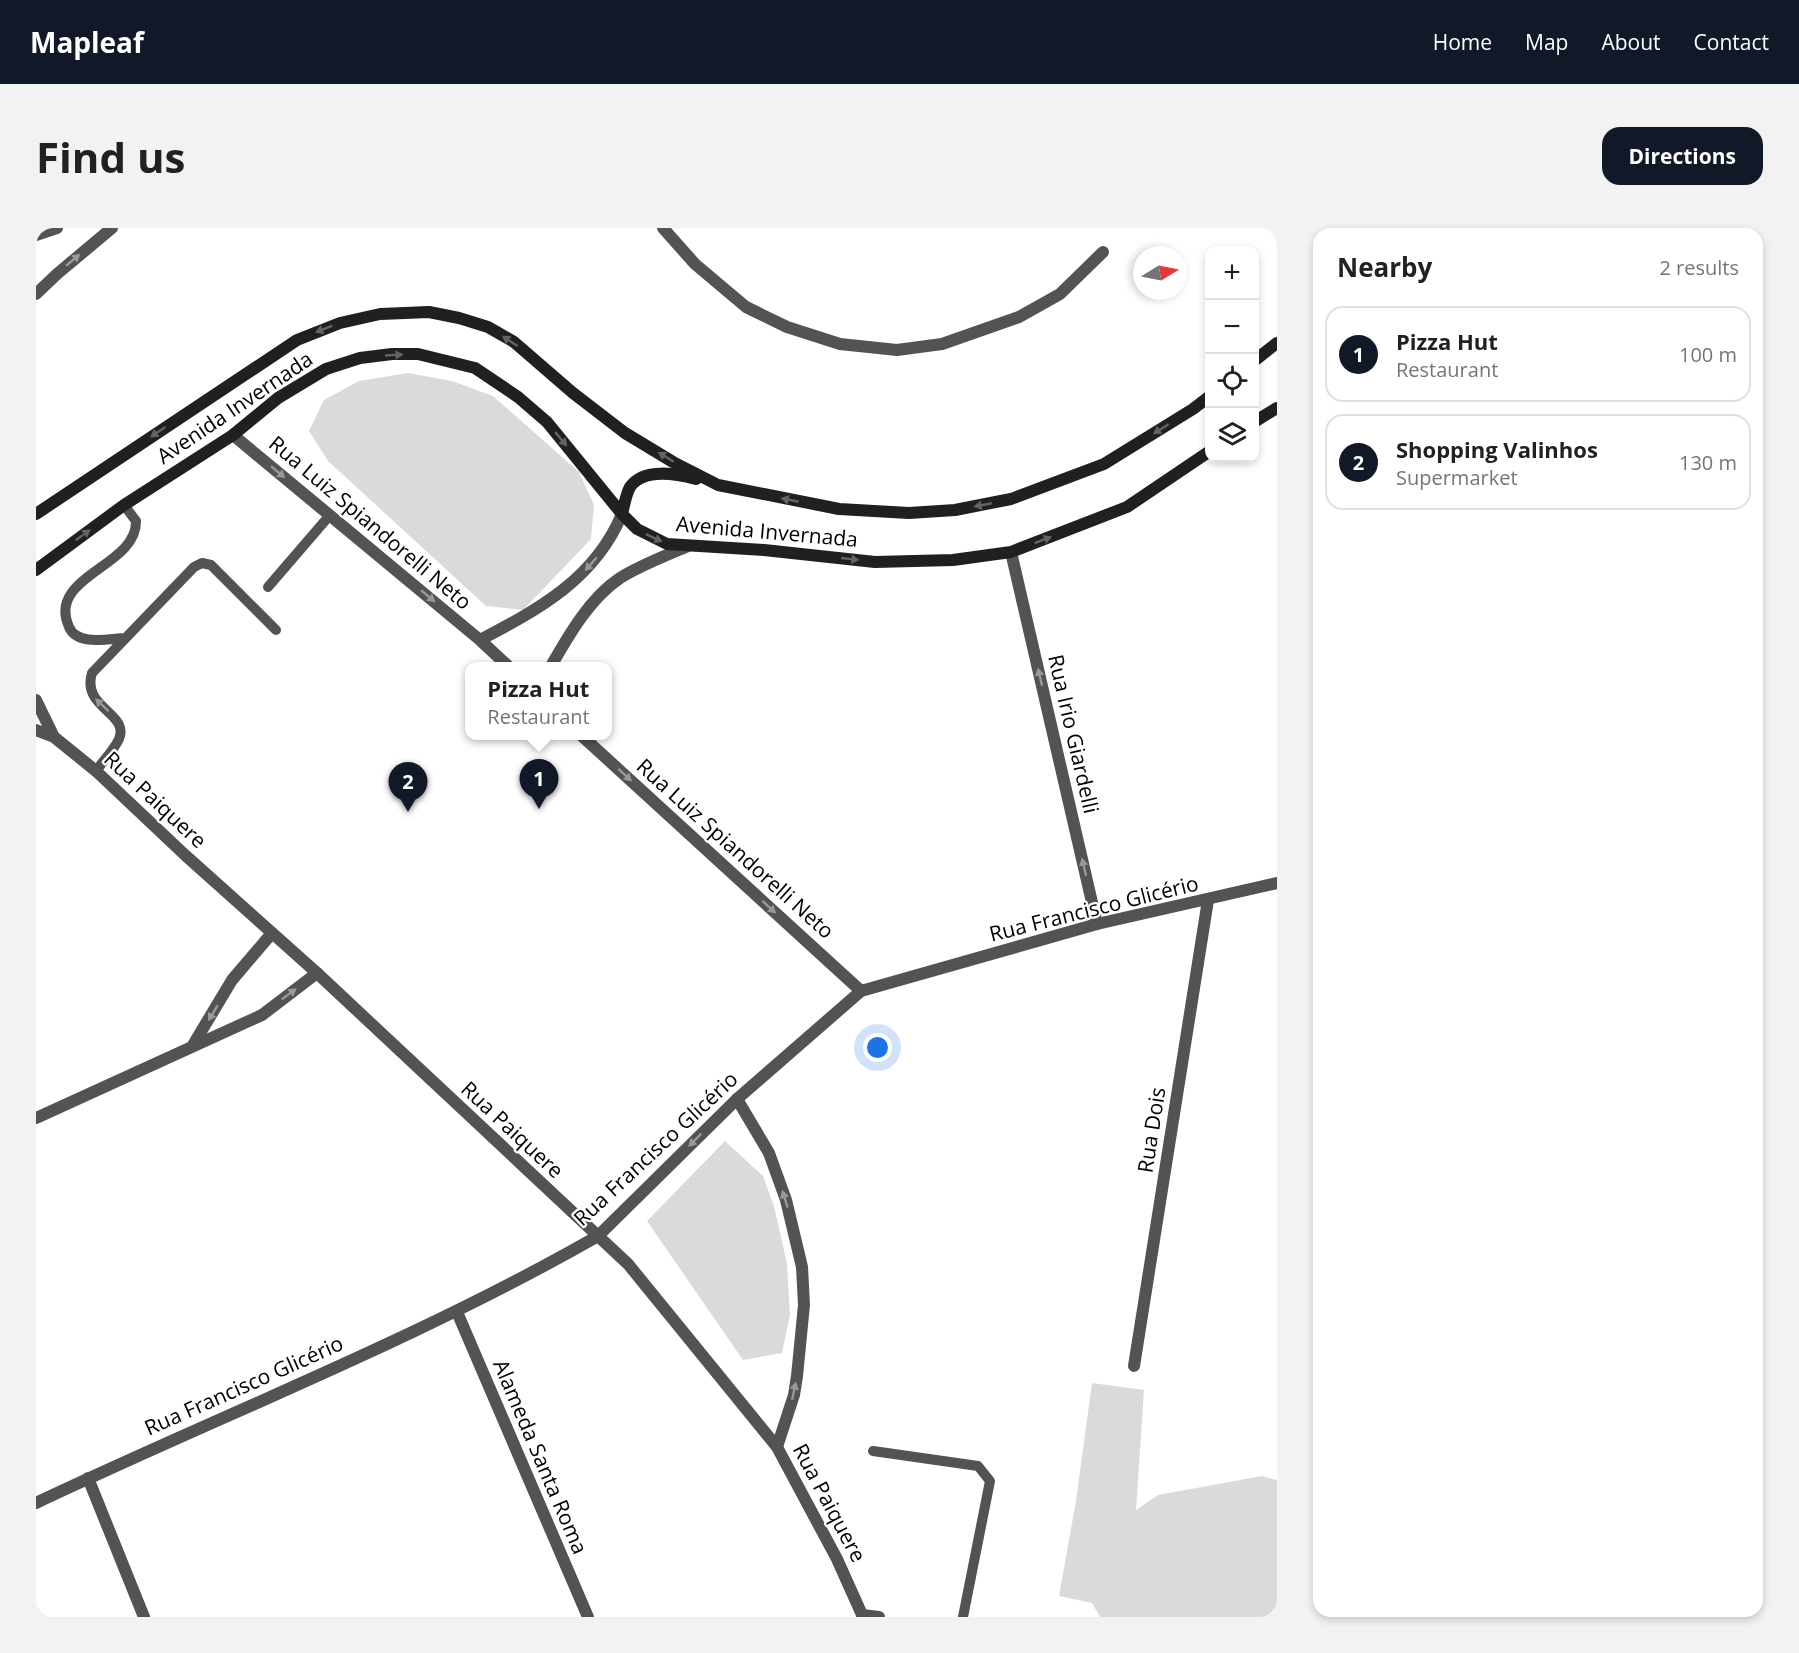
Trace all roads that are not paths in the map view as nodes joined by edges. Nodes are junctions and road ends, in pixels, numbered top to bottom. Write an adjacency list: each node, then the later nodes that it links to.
1 (57, 228): 4 (street)
2 (112, 228): 6 (street, one-way to 2)
3 (663, 228): 5 (street)
4 (36, 235)
5 (1102, 252)
6 (36, 294)
7 (1277, 343): 8 (main road)
8 (1259, 357)
9 (1205, 399): 14 (main road, Avenida Invernada, one-way to 14)
10 (1277, 408): 11 (main road)
11 (1259, 419)
12 (233, 435): 15 (main road, Avenida Invernada); 17 (main road, Avenida Invernada, one-way to 17); 18 (street, Rua Luiz Spiandorelli Neto, one-way to 18)
13 (1205, 454): 20 (main road, Avenida Invernada, one-way to 13)
14 (718, 485): 16 (main road, Avenida Invernada, one-way to 16); 17 (main road)
15 (124, 505): 21 (main road, Avenida Invernada, one-way to 15); 24 (lane)
16 (36, 514)
17 (622, 514): 19 (main road, Avenida Invernada, one-way to 19); 25 (street, one-way to 25)
18 (330, 515): 22 (lane); 25 (street, Rua Luiz Spiandorelli Neto, one-way to 25)
19 (688, 546): 20 (main road, Avenida Invernada, one-way to 20); 27 (street)
20 (1011, 552): 35 (street, Rua Irio Giardelli, one-way to 20)
21 (36, 570)
22 (268, 587)
23 (276, 630): 24 (lane)
24 (124, 638): 32 (lane, one-way to 24)
25 (480, 640): 26 (street, Rua Luiz Spiandorelli Neto)
26 (504, 662)
27 (553, 662)
28 (36, 700): 30 (street, Rua Paiquere)
29 (36, 730): 30 (street, Rua Paiquere)
30 (54, 737): 32 (street, Rua Paiquere)
31 (587, 740): 38 (street, Rua Luiz Spiandorelli Neto, one-way to 38)
32 (96, 771): 36 (street, Rua Paiquere)
33 (1277, 883): 34 (street, Rua Francisco Glicério)
34 (1208, 900): 35 (street, Rua Francisco Glicério); 44 (street, Rua Dois)
35 (1097, 924): 38 (street, Rua Francisco Glicério)
36 (272, 933): 37 (street, Rua Paiquere); 39 (street, one-way to 39)
37 (317, 973): 39 (street, one-way to 37); 42 (street, Rua Paiquere)
38 (861, 991): 40 (street, Rua Francisco Glicério)
39 (193, 1045): 41 (street)
40 (737, 1099): 42 (street, Rua Francisco Glicério, one-way to 42); 45 (street, one-way to 40)
41 (36, 1118)
42 (598, 1236): 43 (street, Rua Francisco Glicério); 45 (street, Rua Paiquere)
43 (457, 1312): 47 (street, Rua Francisco Glicério); 51 (street, Alameda Santa Roma)
44 (1134, 1366)
45 (777, 1447): 49 (street, Rua Paiquere)
46 (873, 1451): 53 (lane)
47 (88, 1478): 48 (street, Rua Francisco Glicério); 50 (street)
48 (36, 1503)
49 (862, 1616): 52 (street)
50 (144, 1617)
51 (588, 1617)
52 (879, 1617)
53 (963, 1617)

